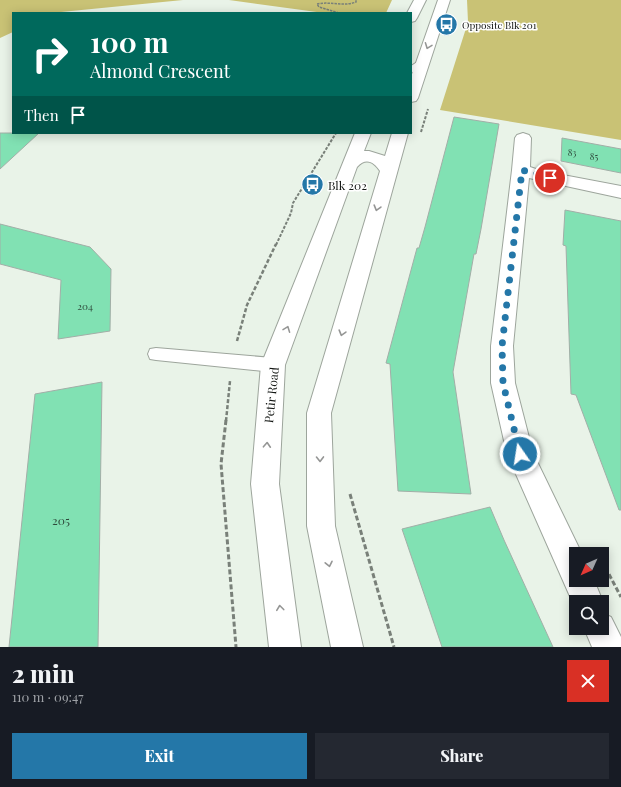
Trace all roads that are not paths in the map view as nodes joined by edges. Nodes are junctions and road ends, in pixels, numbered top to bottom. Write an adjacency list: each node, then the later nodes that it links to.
1 (420, 0): 3 (main road)
2 (444, 0): 4 (main road, one-way to 4)
3 (412, 16)
4 (417, 66): 5 (main road)
5 (412, 93)
6 (363, 134): 9 (main road, Petir Road)
7 (400, 134): 10 (main road)
8 (523, 138): 11 (main road)
9 (348, 166): 10 (main road); 14 (main road, Petir Road, one-way to 9)
10 (388, 170): 18 (main road, one-way to 18)
11 (522, 170): 12 (main road); 15 (main road)
12 (621, 192)
13 (156, 354): 14 (lane)
14 (273, 365): 17 (main road, Petir Road, one-way to 14)
15 (569, 560)
16 (603, 635): 19 (main road)
17 (285, 647)
18 (347, 647)
19 (609, 647)

